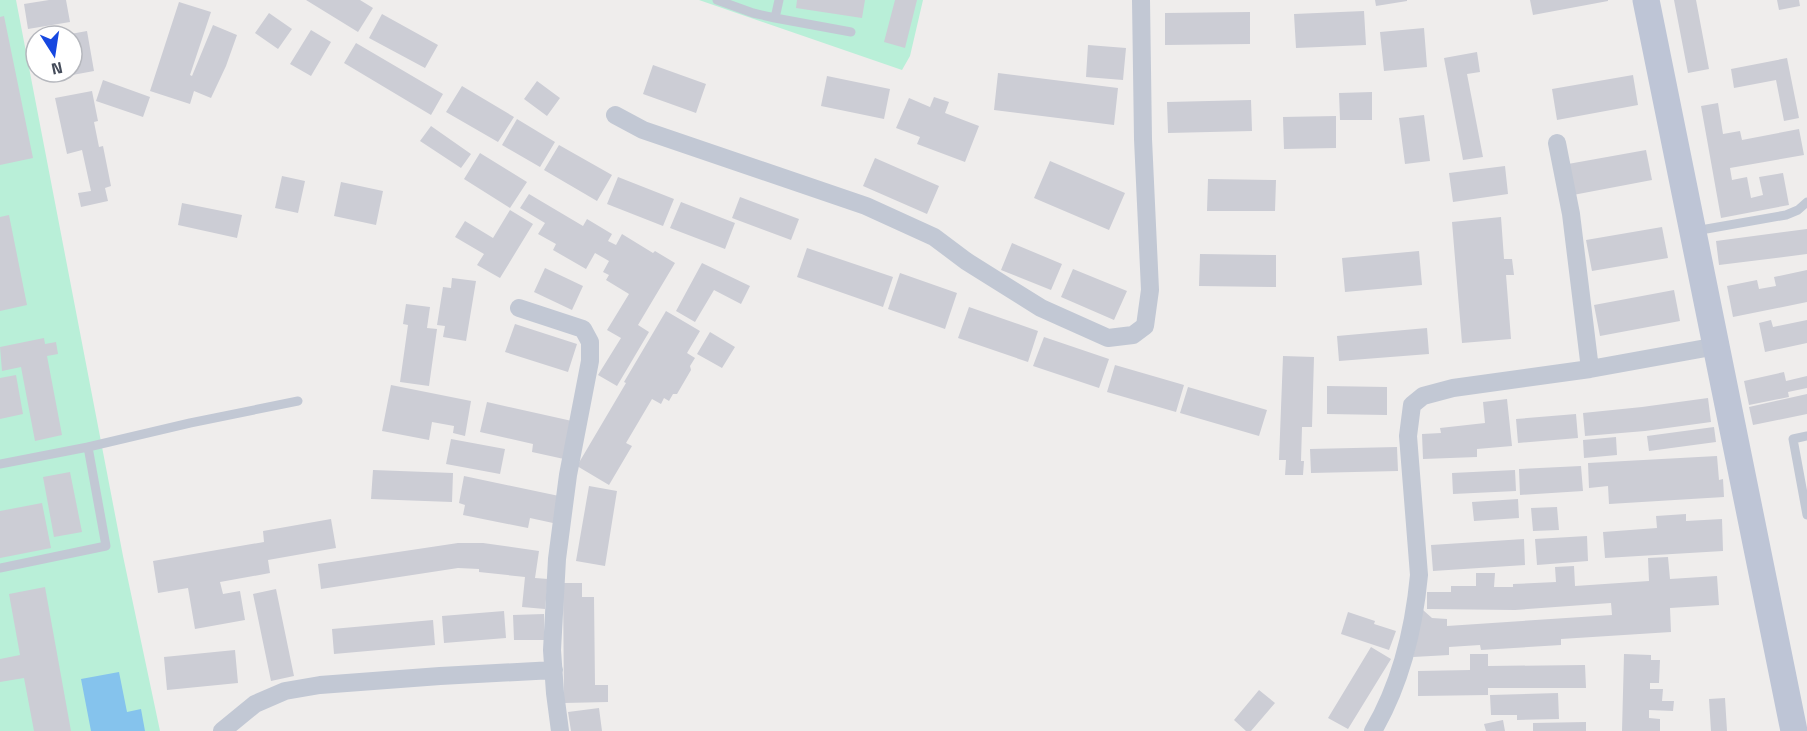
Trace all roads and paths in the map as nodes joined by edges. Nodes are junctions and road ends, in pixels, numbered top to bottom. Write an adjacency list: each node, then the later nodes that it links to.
1 (717, 0): 5 (lane)
2 (779, 0): 5 (lane)
3 (1141, 0): 7 (street)
4 (1646, 0): 10 (street)
5 (775, 18): 6 (lane)
6 (851, 32)
7 (615, 115)
8 (1557, 143): 13 (street)
9 (1807, 202): 10 (lane)
10 (1692, 231): 12 (street)
11 (519, 308): 20 (street)
12 (1717, 346): 13 (street); 24 (street)
13 (1590, 369): 23 (street)
14 (298, 401): 16 (lane)
15 (1807, 436): 18 (lane)
16 (88, 447): 17 (lane); 19 (lane)
17 (0, 464)
18 (1807, 515)
19 (0, 568)
20 (554, 670): 21 (street); 22 (street)
21 (222, 731)
22 (560, 731)
23 (1373, 731)
24 (1794, 731)

